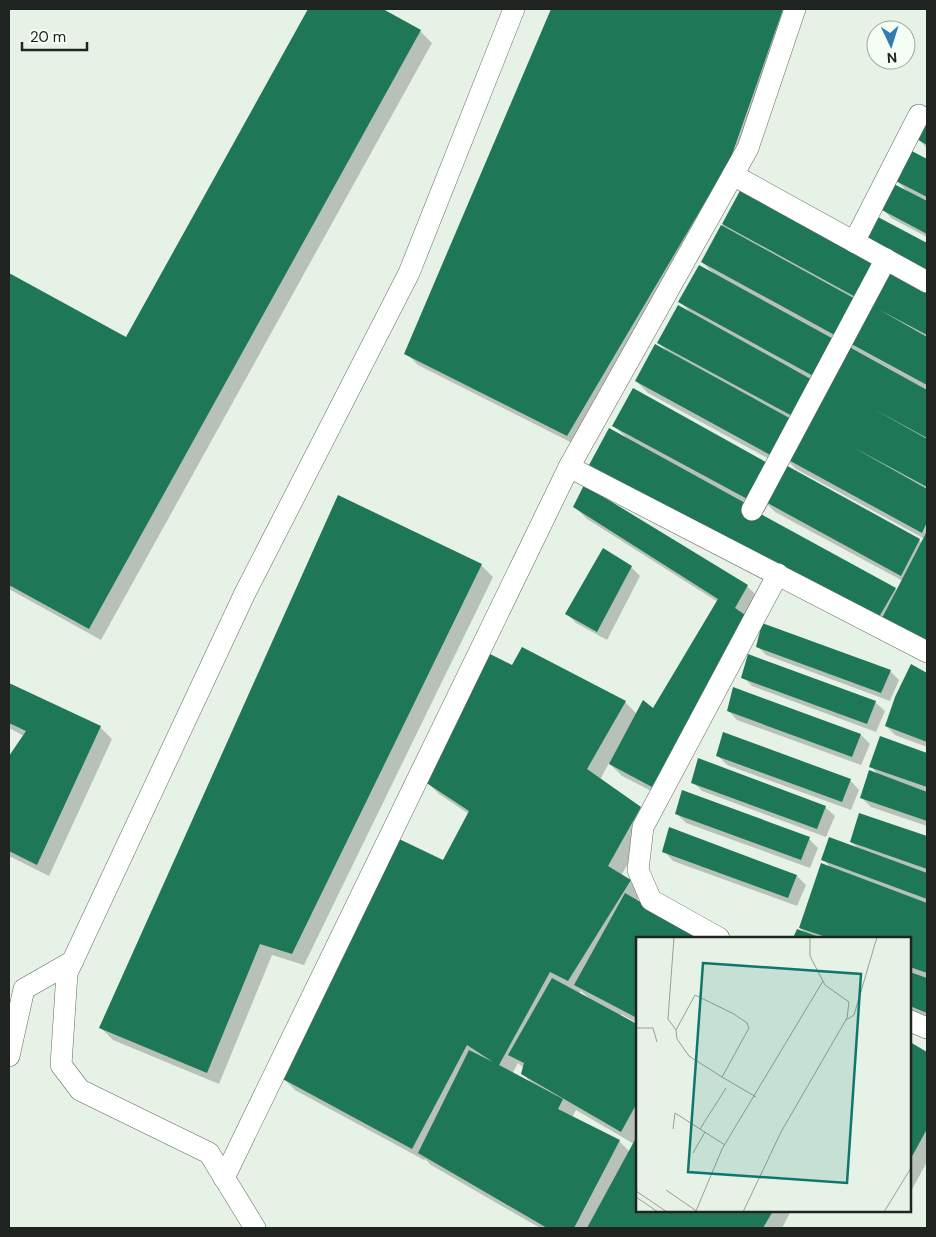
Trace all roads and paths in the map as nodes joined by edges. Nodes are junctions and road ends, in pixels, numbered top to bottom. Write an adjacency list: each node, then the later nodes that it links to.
1 (514, 9): 13 (street)
2 (795, 9): 4 (street)
3 (919, 115): 5 (street)
4 (733, 175): 5 (street); 8 (street)
5 (854, 242): 6 (street)
6 (886, 259): 7 (street); 9 (street)
7 (927, 282)
8 (569, 467): 10 (street); 17 (street)
9 (752, 510)
10 (778, 574): 11 (street); 12 (street)
11 (927, 652)
12 (717, 937)
13 (73, 960): 16 (street); 17 (street)
14 (911, 1020): 15 (street)
15 (927, 1028)
16 (9, 1056)
17 (224, 1178): 18 (street)
18 (255, 1228)

